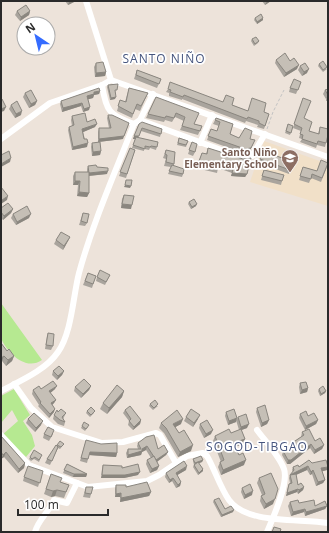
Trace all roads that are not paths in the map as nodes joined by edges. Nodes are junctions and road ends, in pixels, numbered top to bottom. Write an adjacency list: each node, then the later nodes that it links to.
1 (86, 1): 2 (street)
2 (111, 80): 3 (street); 4 (street)
3 (102, 85): 6 (street); 8 (street)
4 (153, 94): 5 (street); 6 (street)
5 (212, 115): 7 (street); 9 (street)
6 (137, 122): 9 (street); 11 (street)
7 (265, 134): 9 (street); 10 (street)
8 (1, 139)
9 (200, 143)
10 (328, 157)
11 (14, 384): 12 (street); 15 (street)
12 (1, 391)
13 (257, 430): 17 (street)
14 (1, 435): 16 (street)
15 (176, 463): 16 (street); 17 (street)
16 (77, 483): 19 (street)
17 (272, 520): 18 (street); 20 (street)
18 (328, 523)
19 (35, 532)
20 (267, 532)

